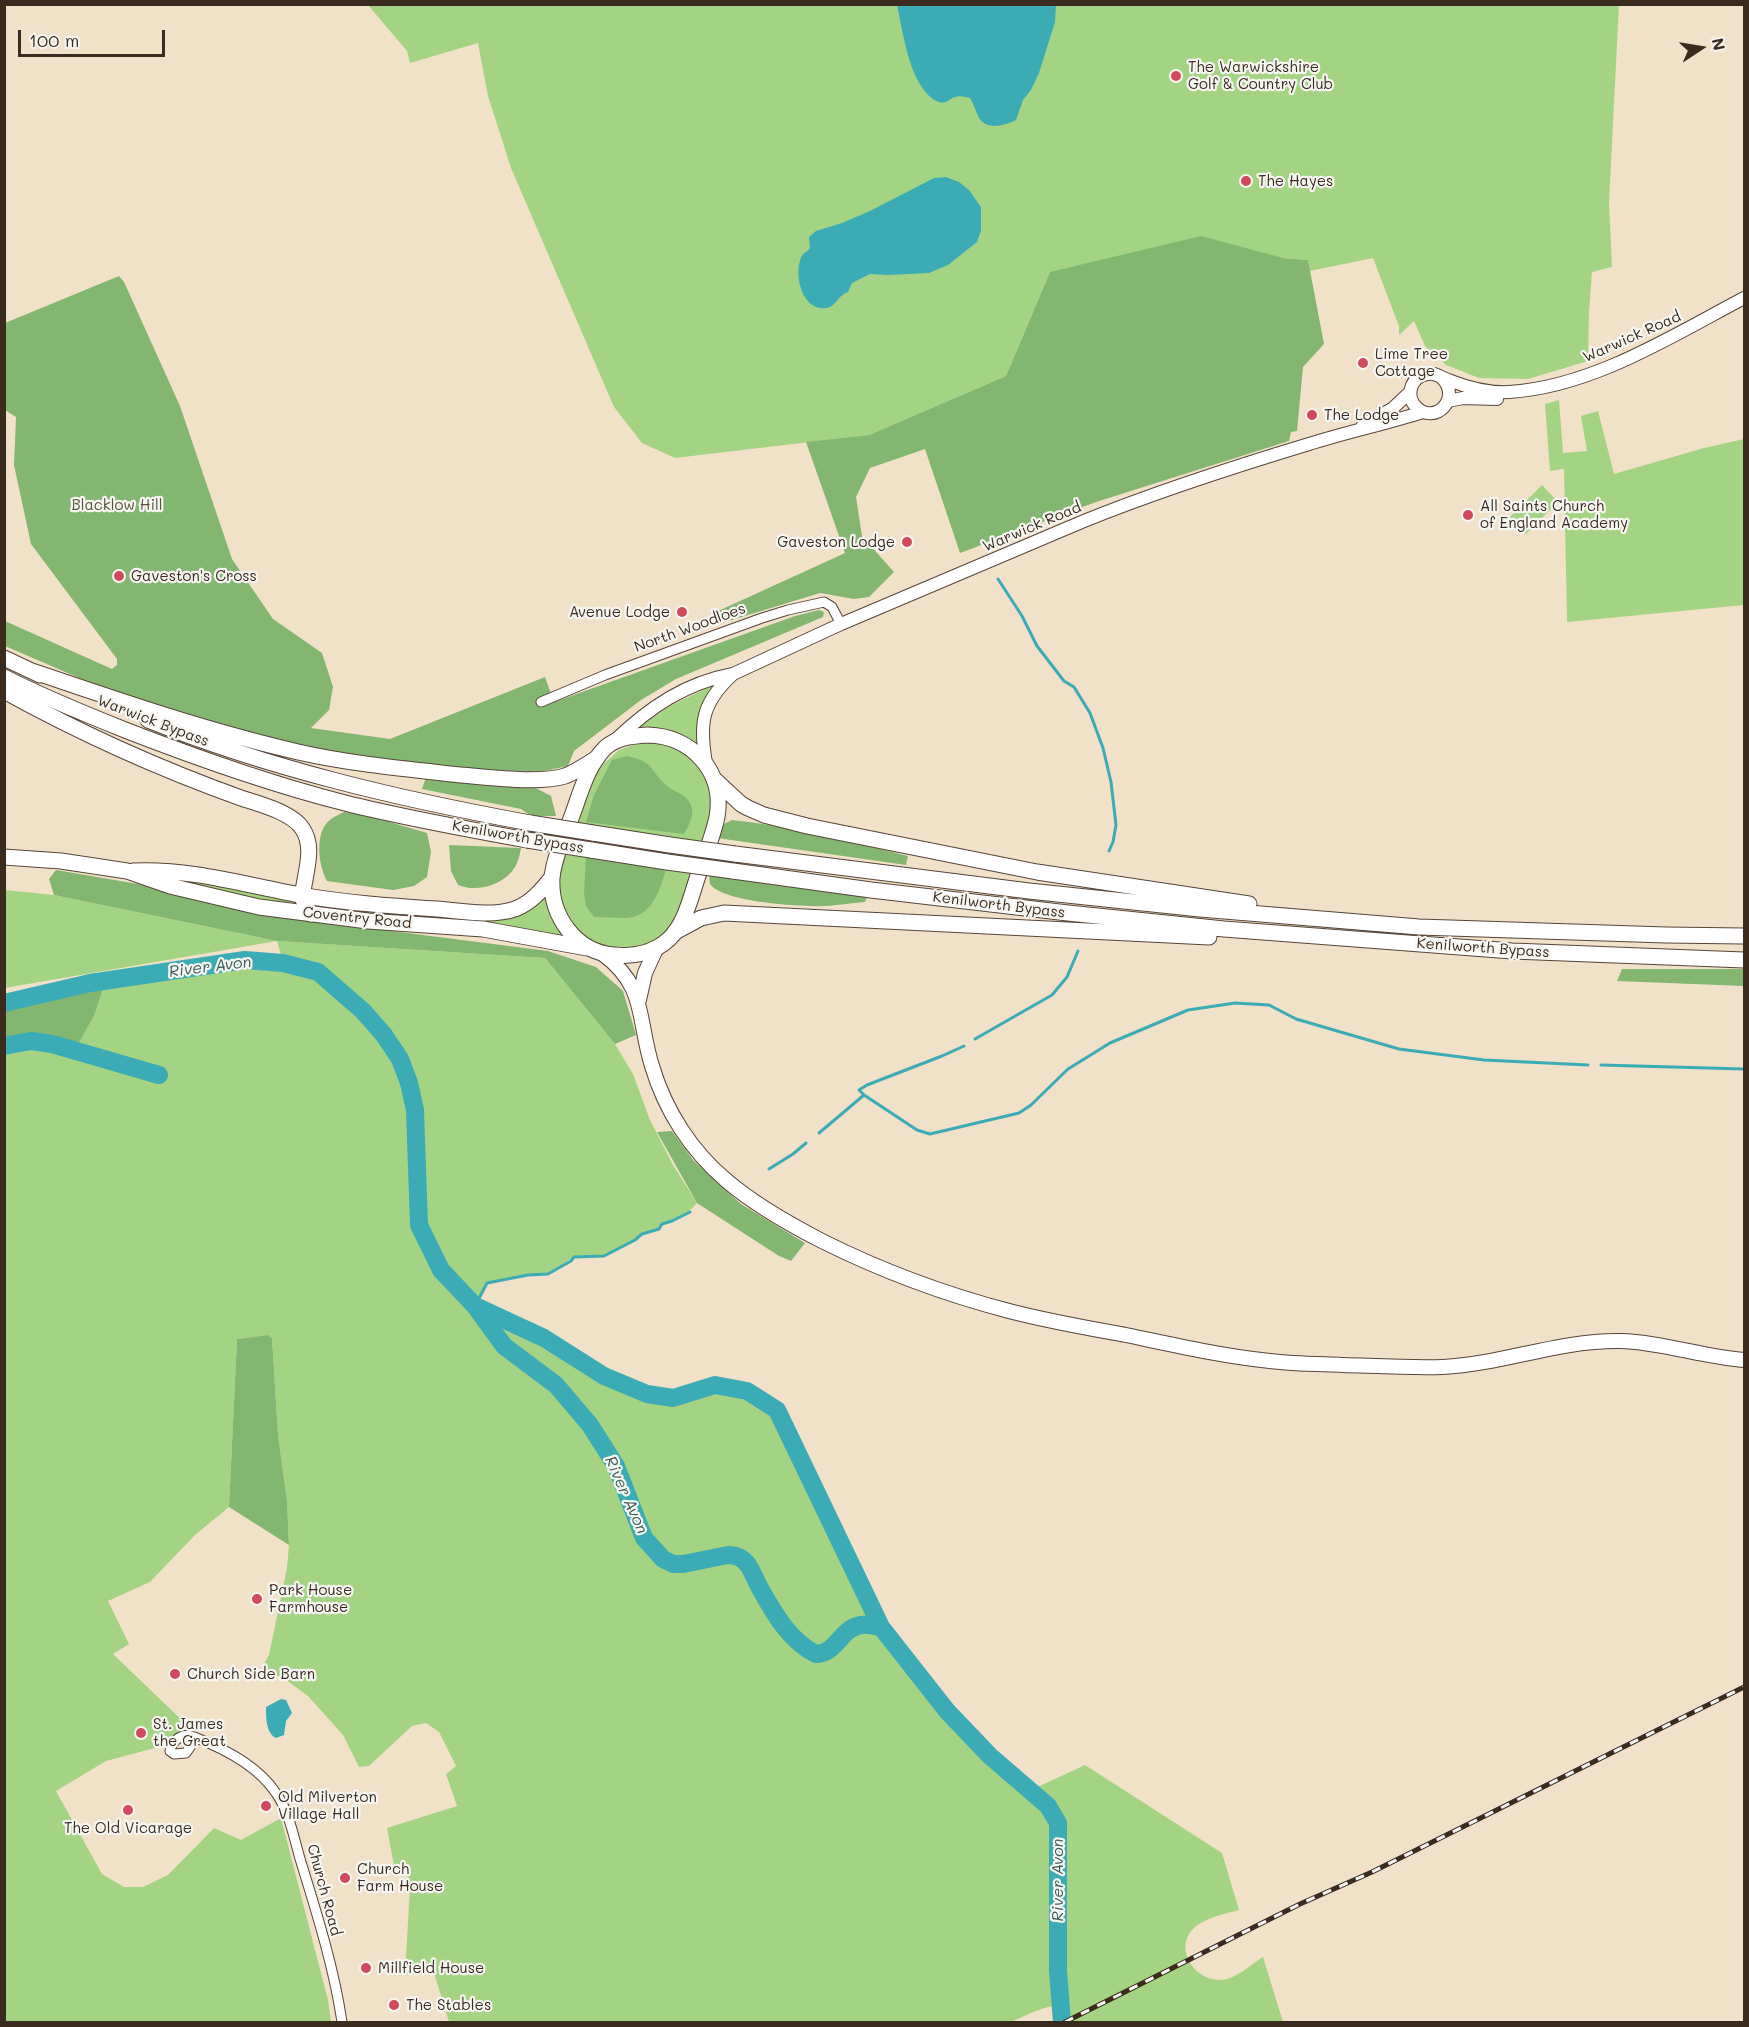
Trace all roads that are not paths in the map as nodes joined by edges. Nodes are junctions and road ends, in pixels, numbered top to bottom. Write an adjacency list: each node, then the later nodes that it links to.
1 (1744, 298): 3 (street, Warwick Road)
2 (1442, 378): 3 (street, Warwick Road); 4 (street); 5 (street)
3 (1527, 390): 5 (street, Warwick Road)
4 (1410, 392): 6 (street); 7 (street, Warwick Road)
5 (1448, 401): 6 (street)
6 (1423, 412): 7 (street, Warwick Road)
7 (1351, 431): 8 (street, Warwick Road)
8 (841, 624): 11 (street, Warwick Road); 14 (street, North Woodloes)
9 (4, 658): 10 (main road, Warwick Bypass)
10 (32, 671): 16 (main road); 18 (main road, Warwick Bypass)
11 (733, 674): 15 (street, Warwick Road); 17 (street, Warwick Road)
12 (4, 677): 19 (main road, Warwick Bypass)
13 (4, 692): 24 (main road)
14 (541, 702)
15 (612, 743): 16 (main road); 17 (main road)
16 (597, 758): 23 (main road)
17 (706, 763): 20 (main road)
18 (305, 773): 26 (main road, Kenilworth Bypass, bridge)
19 (263, 779): 31 (main road, Kenilworth Bypass, bridge)
20 (714, 779): 26 (main road); 27 (main road)
21 (4, 857): 22 (main road, Coventry Road)
22 (127, 871): 24 (main road, Coventry Road); 25 (main road, Coventry Road)
23 (552, 877): 24 (main road, Coventry Road); 30 (main road)
24 (302, 895): 25 (main road)
25 (311, 914): 30 (main road, Coventry Road)
26 (1345, 921): 28 (main road, Kenilworth Bypass)
27 (675, 932): 29 (main road); 31 (main road)
28 (1744, 936)
29 (656, 949): 30 (main road); 33 (main road)
30 (597, 951): 33 (main road)
31 (1512, 951): 32 (main road, Kenilworth Bypass)
32 (1744, 960)
33 (639, 1002): 34 (main road)
34 (1744, 1360)
35 (196, 1738): 36 (street, Church Road)
36 (342, 2022)

